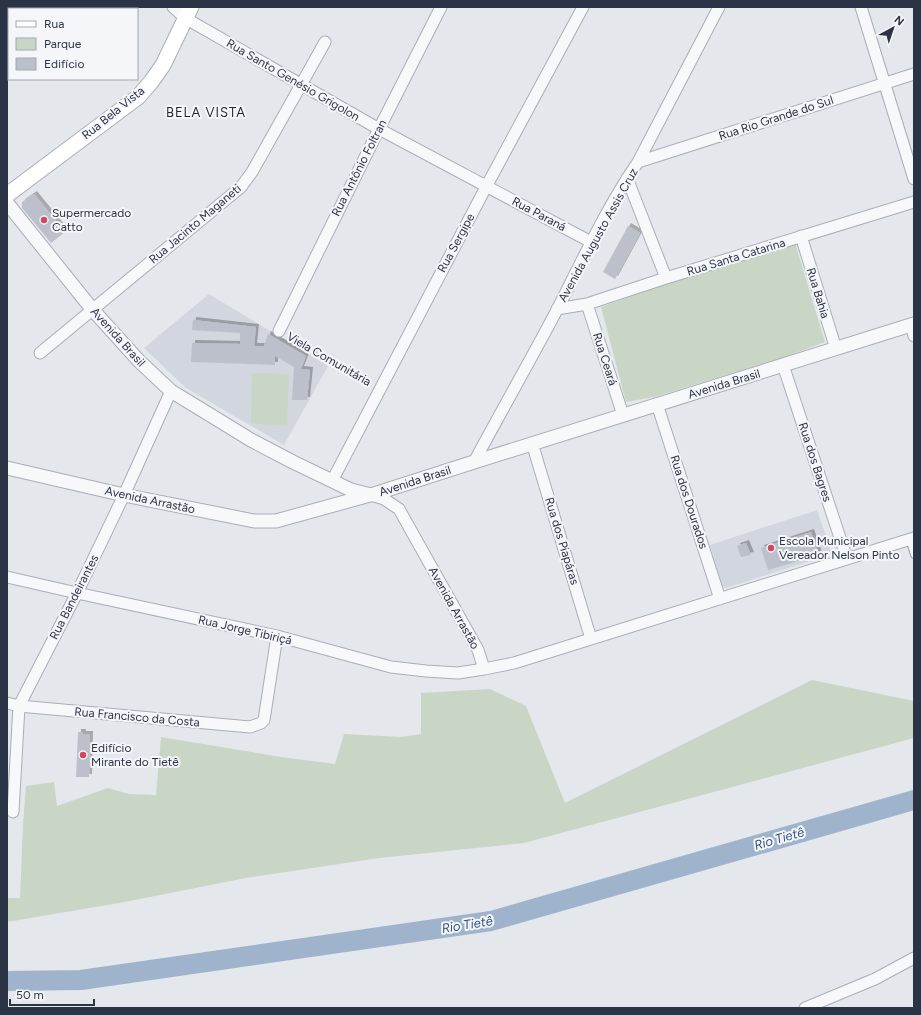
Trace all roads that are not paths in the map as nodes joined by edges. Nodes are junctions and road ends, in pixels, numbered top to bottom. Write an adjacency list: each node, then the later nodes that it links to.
1 (173, 7): 6 (street, Rua Santo Genésio Grigolon)
2 (441, 7): 11 (street, Rua Antônio Foltran)
3 (583, 7): 15 (street, Rua Sergipe)
4 (860, 7): 9 (street)
5 (718, 8): 12 (street, Avenida Augusto Assis Cruz)
6 (188, 13): 10 (street, Rua Santo Genésio Grigolon); 16 (main road, Rua Bela Vista)
7 (325, 42): 10 (street, Rua Jacinto Maganeti)
8 (914, 74): 9 (street, Rua Rio Grande do Sul)
9 (884, 84): 12 (street, Rua Rio Grande do Sul); 14 (street)
10 (301, 85): 11 (street, Rua Santo Genésio Grigolon); 23 (street, Rua Jacinto Maganeti)
11 (379, 129): 15 (street, Rua Santo Genésio Grigolon); 26 (street, Rua Antônio Foltran)
12 (638, 162): 13 (street, Avenida Augusto Assis Cruz)
13 (627, 178): 20 (street, Avenida Augusto Assis Cruz); 21 (street)
14 (914, 179)
15 (486, 187): 20 (street, Rua Paraná); 36 (street, Rua Sergipe)
16 (7, 194)
17 (914, 202): 19 (street, Rua Santa Catarina)
18 (7, 203): 23 (street, Avenida Brasil)
19 (801, 236): 21 (street, Rua Santa Catarina); 27 (street, Rua Bahia)
20 (592, 242): 24 (street, Avenida Augusto Assis Cruz)
21 (666, 278): 22 (street, Rua Santa Catarina)
22 (587, 304): 24 (street, Rua Santa Catarina); 32 (street, Rua Ceará)
23 (92, 309): 28 (street, Rua Jacinto Maganeti); 30 (street, Avenida Brasil)
24 (557, 309): 34 (street, Avenida Augusto Assis Cruz)
25 (913, 328): 27 (street, Avenida Brasil)
26 (279, 331)
27 (836, 349): 29 (street, Avenida Brasil)
28 (40, 353)
29 (783, 365): 31 (street, Avenida Brasil); 41 (street, Rua dos Bagres)
30 (171, 391): 36 (street, Avenida Brasil); 37 (street, Rua Bandeirantes)
31 (657, 404): 32 (street, Avenida Brasil); 44 (street, Rua dos Dourados)
32 (623, 415): 33 (street, Avenida Brasil)
33 (532, 443): 34 (street, Avenida Brasil); 46 (street, Rua dos Piapáras)
34 (474, 462): 38 (street, Avenida Brasil)
35 (7, 468): 37 (street, Avenida Arrastão)
36 (332, 481): 38 (street, Avenida Brasil)
37 (124, 495): 38 (street, Avenida Arrastão); 43 (street, Rua Bandeirantes)
38 (371, 495): 47 (street, Avenida Arrastão)
39 (911, 539): 40 (lane); 41 (street)
40 (914, 555)
41 (847, 559): 44 (street)
42 (7, 576): 43 (street, Rua Jorge Tibiriçá)
43 (77, 593): 45 (street, Rua Jorge Tibiriçá); 49 (street, Rua Bandeirantes)
44 (720, 599): 46 (street)
45 (277, 636): 47 (street, Rua Jorge Tibiriçá); 49 (street, Rua Francisco da Costa)
46 (591, 639): 47 (street)
47 (484, 670)
48 (7, 703): 49 (street, Rua Francisco da Costa)
49 (19, 706): 50 (street, Rua Bandeirantes)
50 (13, 812)
51 (914, 958): 52 (street)
52 (805, 1008)

